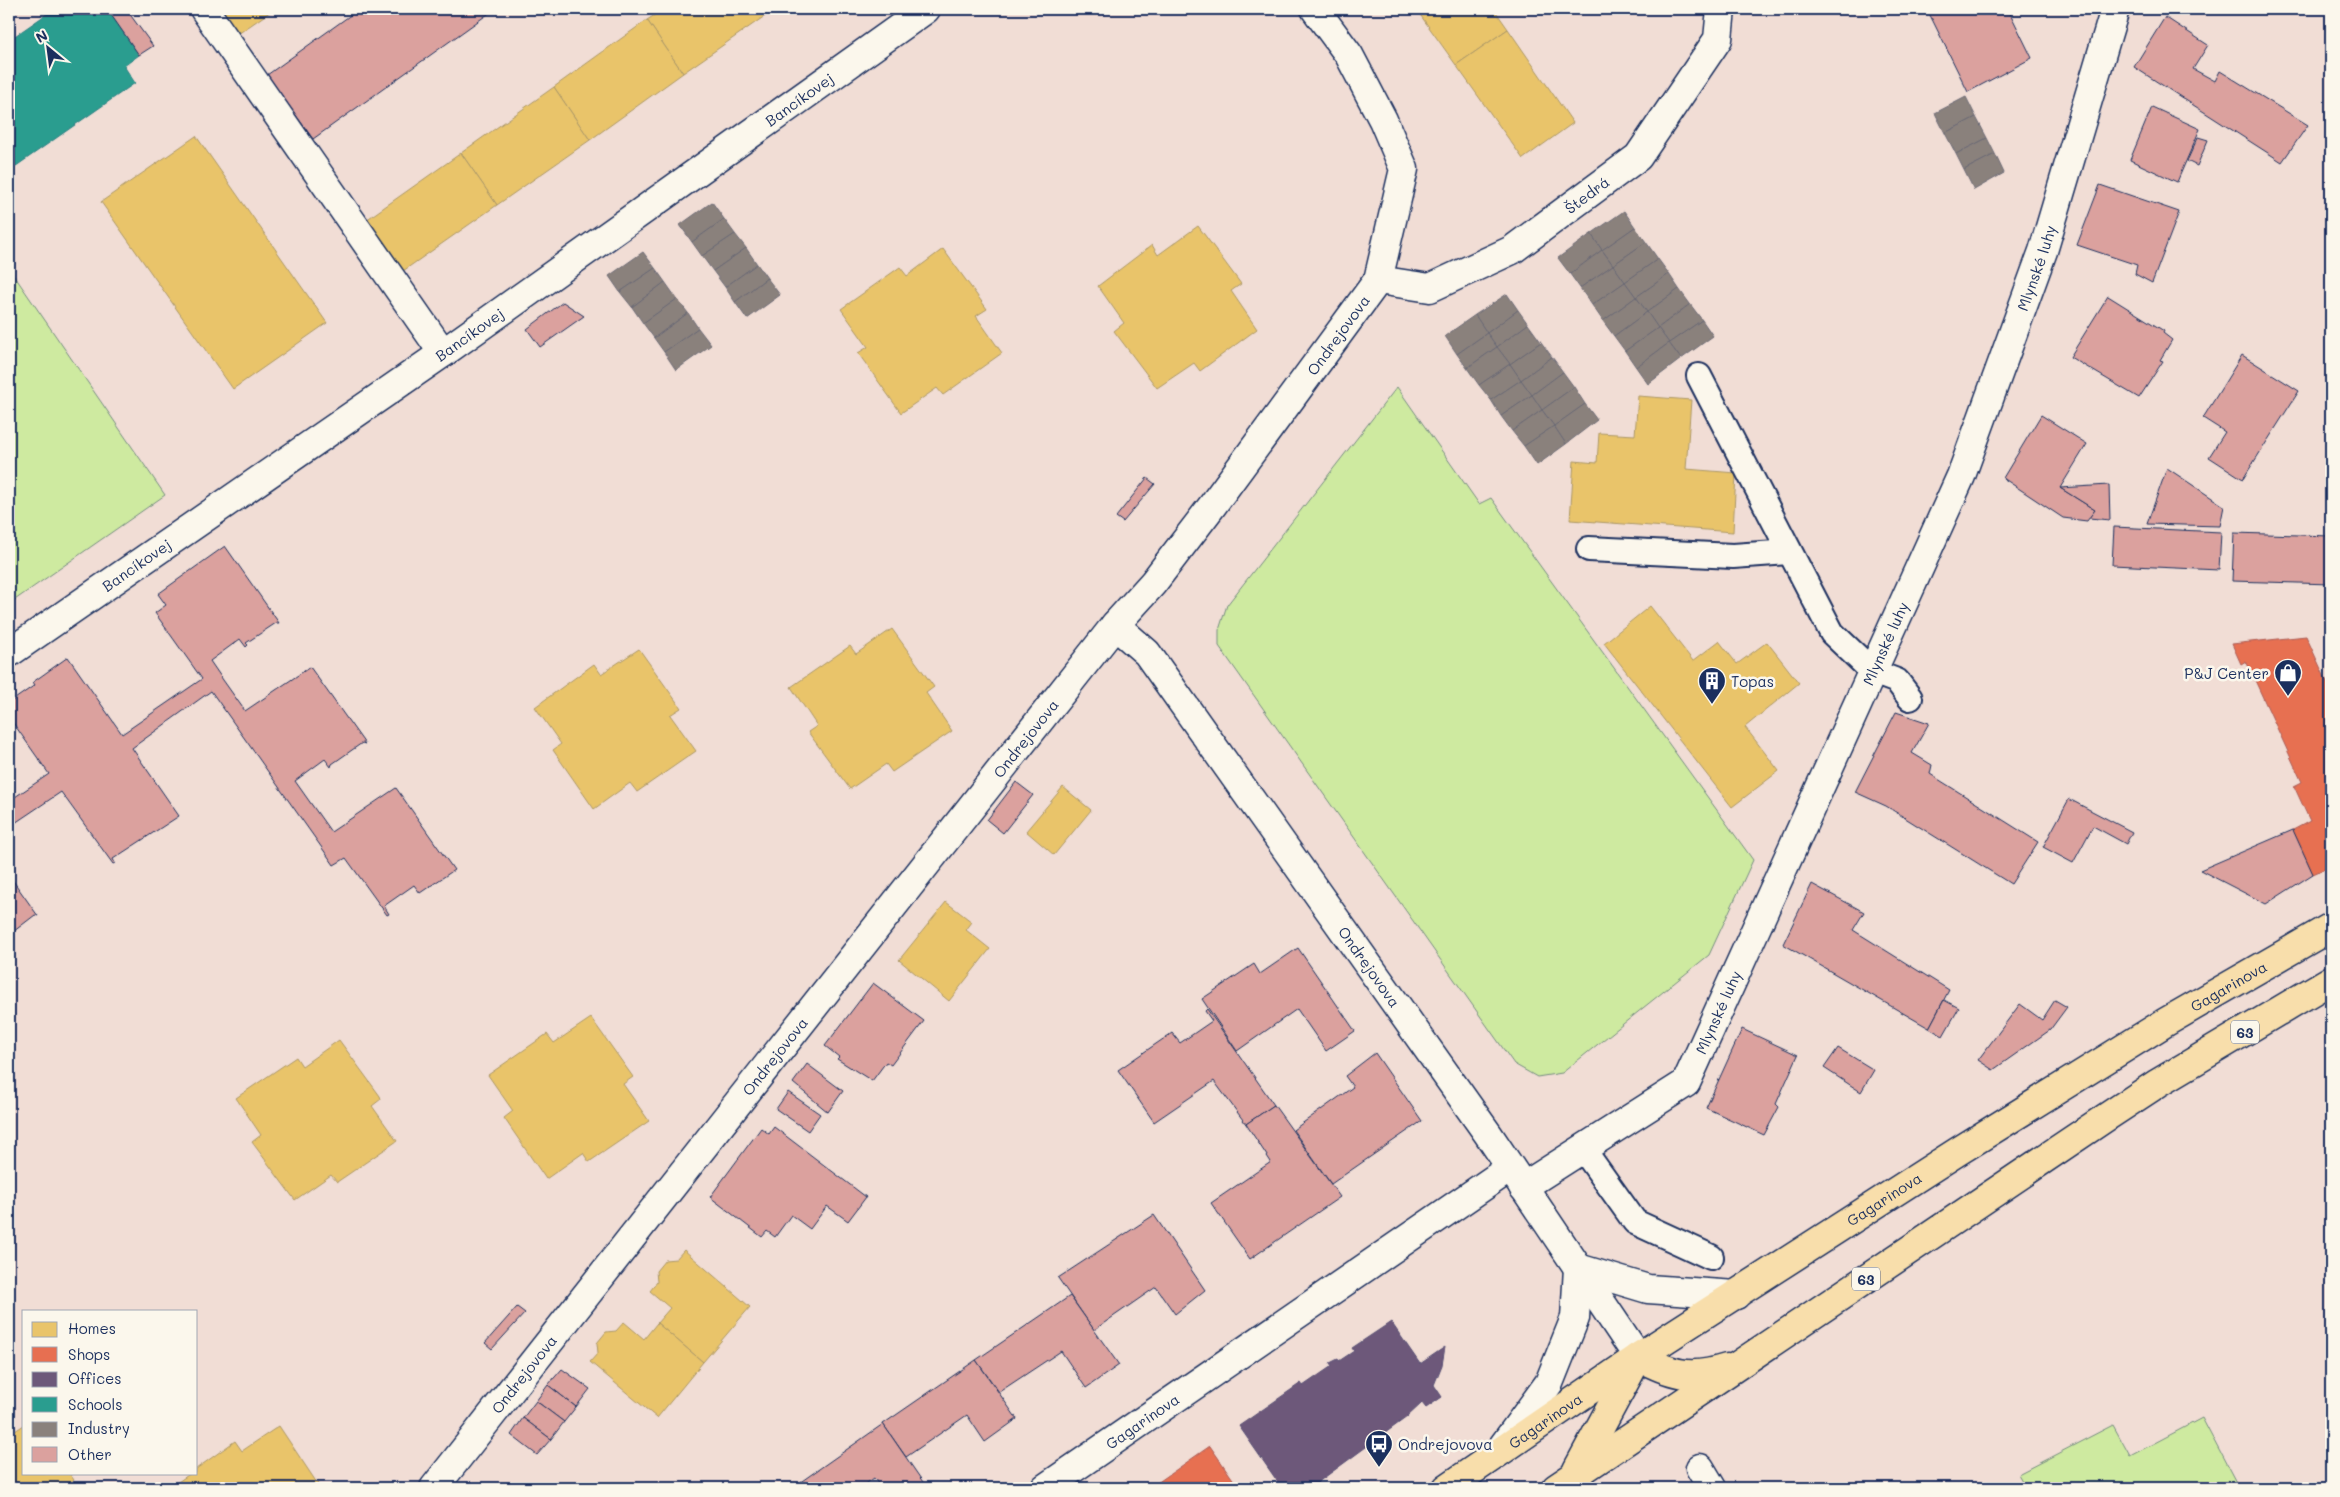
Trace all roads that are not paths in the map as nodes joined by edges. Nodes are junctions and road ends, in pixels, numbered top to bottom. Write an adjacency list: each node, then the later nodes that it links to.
1 (204, 9): 7 (street)
2 (926, 9): 7 (street, Bancíkovej)
3 (1315, 9): 6 (street, Ondrejovova)
4 (1721, 9): 6 (street, Štedrá)
5 (2115, 9): 13 (street, Mlynské luhy)
6 (1378, 280): 11 (street, Ondrejovova)
7 (443, 354): 12 (street, Bancíkovej)
8 (1699, 376): 10 (lane)
9 (1590, 549): 10 (lane)
10 (1789, 552): 13 (lane)
11 (1115, 625): 18 (street, Ondrejovova); 26 (street, Ondrejovova)
12 (9, 653)
13 (1872, 672): 14 (lane); 17 (street, Mlynské luhy)
14 (1910, 698)
15 (2331, 927): 21 (main road, Gagarinova)
16 (2331, 980): 23 (main road, 63)
17 (1583, 1150): 18 (street, Mlynské luhy); 19 (lane)
18 (1517, 1178): 20 (street, Ondrejovova); 27 (street, Gagarinova)
19 (1712, 1257)
20 (1578, 1268): 21 (street); 22 (street, Ondrejovova); 24 (street)
21 (1736, 1295): 22 (main road, Gagarinova)
22 (1638, 1357): 23 (main road); 24 (main road, Gagarinova); 25 (main road)
23 (1738, 1365): 25 (main road, 63)
24 (1497, 1456): 28 (main road, Gagarinova)
25 (1565, 1482)
26 (434, 1488)
27 (1045, 1488)
28 (1447, 1488)

